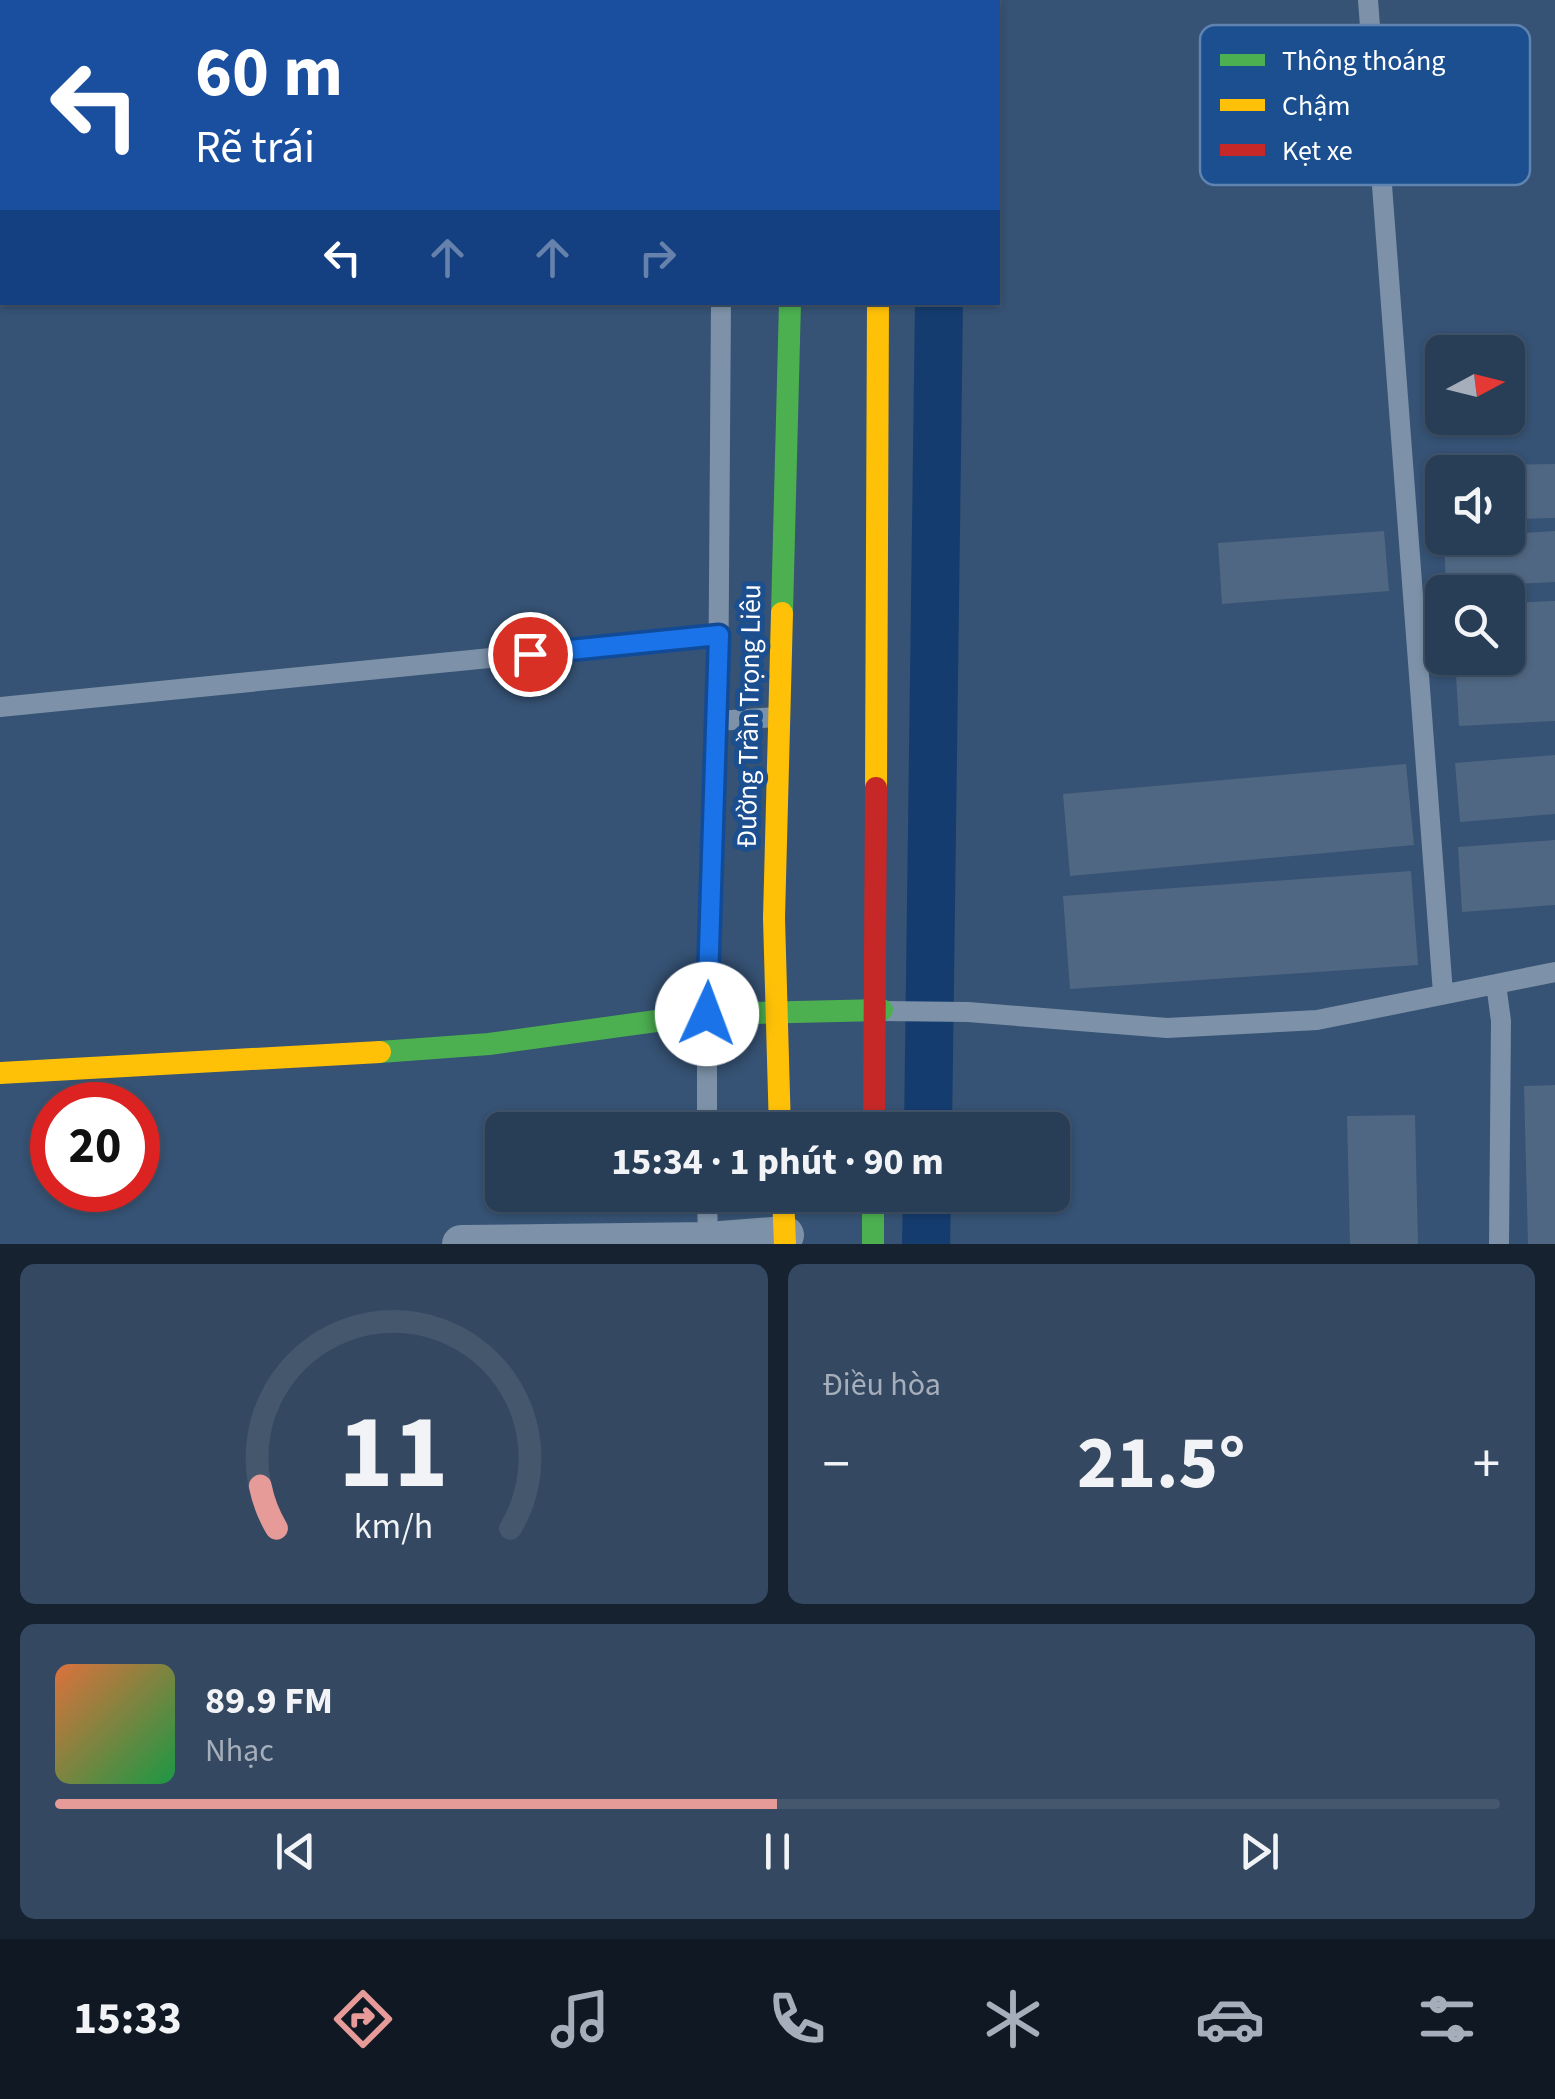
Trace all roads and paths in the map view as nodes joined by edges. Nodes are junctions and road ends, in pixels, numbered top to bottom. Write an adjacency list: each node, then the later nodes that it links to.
1 (1368, 0): 2 (lane)
2 (1370, 25)
3 (1382, 185): 13 (lane)
4 (721, 305): 7 (lane)
5 (790, 305): 9 (main road, Đường Trần Trọng Liêu)
6 (878, 305): 14 (main road)
7 (719, 635): 8 (lane); 10 (lane)
8 (0, 707)
9 (778, 716): 10 (lane); 15 (main road, Đường Trần Trọng Liêu)
10 (718, 721): 16 (lane)
11 (1555, 972): 12 (lane)
12 (1496, 984): 13 (lane); 28 (lane)
13 (1443, 993): 14 (lane)
14 (878, 1010): 15 (main road); 20 (main road)
15 (775, 1011): 16 (main road); 19 (main road, Đường Trần Trọng Liêu)
16 (707, 1014): 17 (main road); 18 (lane)
17 (0, 1073)
18 (707, 1112)
19 (779, 1112)
20 (875, 1112)
21 (708, 1212): 25 (lane)
22 (783, 1212): 24 (main road)
23 (873, 1212): 27 (main road)
24 (784, 1239): 25 (street)
25 (708, 1243): 26 (street)
26 (460, 1244)
27 (873, 1244)
28 (1499, 1244)

